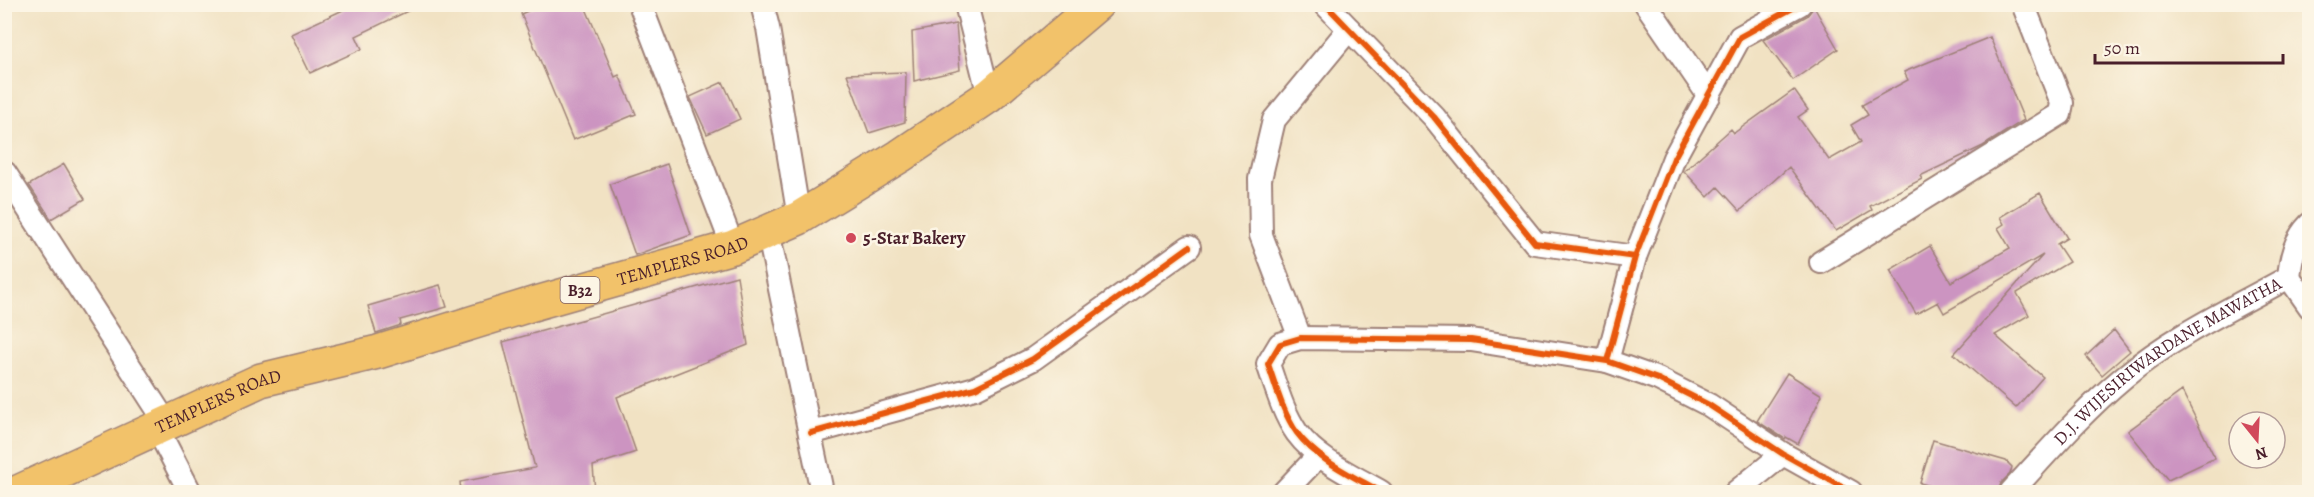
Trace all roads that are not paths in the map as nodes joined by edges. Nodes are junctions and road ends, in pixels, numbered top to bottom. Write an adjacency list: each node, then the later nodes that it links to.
1 (640, 4): 16 (street)
2 (762, 4): 13 (street)
3 (966, 4): 10 (street)
4 (1097, 4): 10 (main road, TEMPLERS ROAD / B32)
5 (1325, 4): 9 (street)
6 (1646, 4): 11 (street)
7 (1800, 4): 11 (street)
8 (2024, 4): 19 (street)
9 (1349, 29): 18 (street); 22 (street)
10 (989, 96): 13 (main road, TEMPLERS ROAD / B32)
11 (1709, 96): 18 (street)
12 (5, 172): 24 (street)
13 (799, 218): 15 (main road, TEMPLERS ROAD / B32)
14 (2310, 224): 20 (street, D.J. WIJESIRIWARDANE MAWATHA)
15 (768, 231): 16 (main road, TEMPLERS ROAD / B32); 25 (street)
16 (733, 247): 24 (main road, TEMPLERS ROAD / B32)
17 (1189, 247): 25 (street)
18 (1635, 257): 23 (street)
19 (1821, 262)
20 (2289, 277): 21 (street); 35 (street, D.J. WIJESIRIWARDANE MAWATHA)
21 (2310, 307)
22 (1300, 338): 23 (street); 27 (street)
23 (1607, 361): 26 (street)
24 (163, 427): 28 (main road, TEMPLERS ROAD / B32); 29 (street)
25 (811, 433): 30 (street)
26 (1783, 454): 33 (street); 34 (street)
27 (1319, 455): 31 (street); 32 (street)
28 (18, 492)
29 (190, 492)
30 (822, 492)
31 (1284, 492)
32 (1381, 492)
33 (1736, 492)
34 (1851, 492)
35 (2011, 492)

